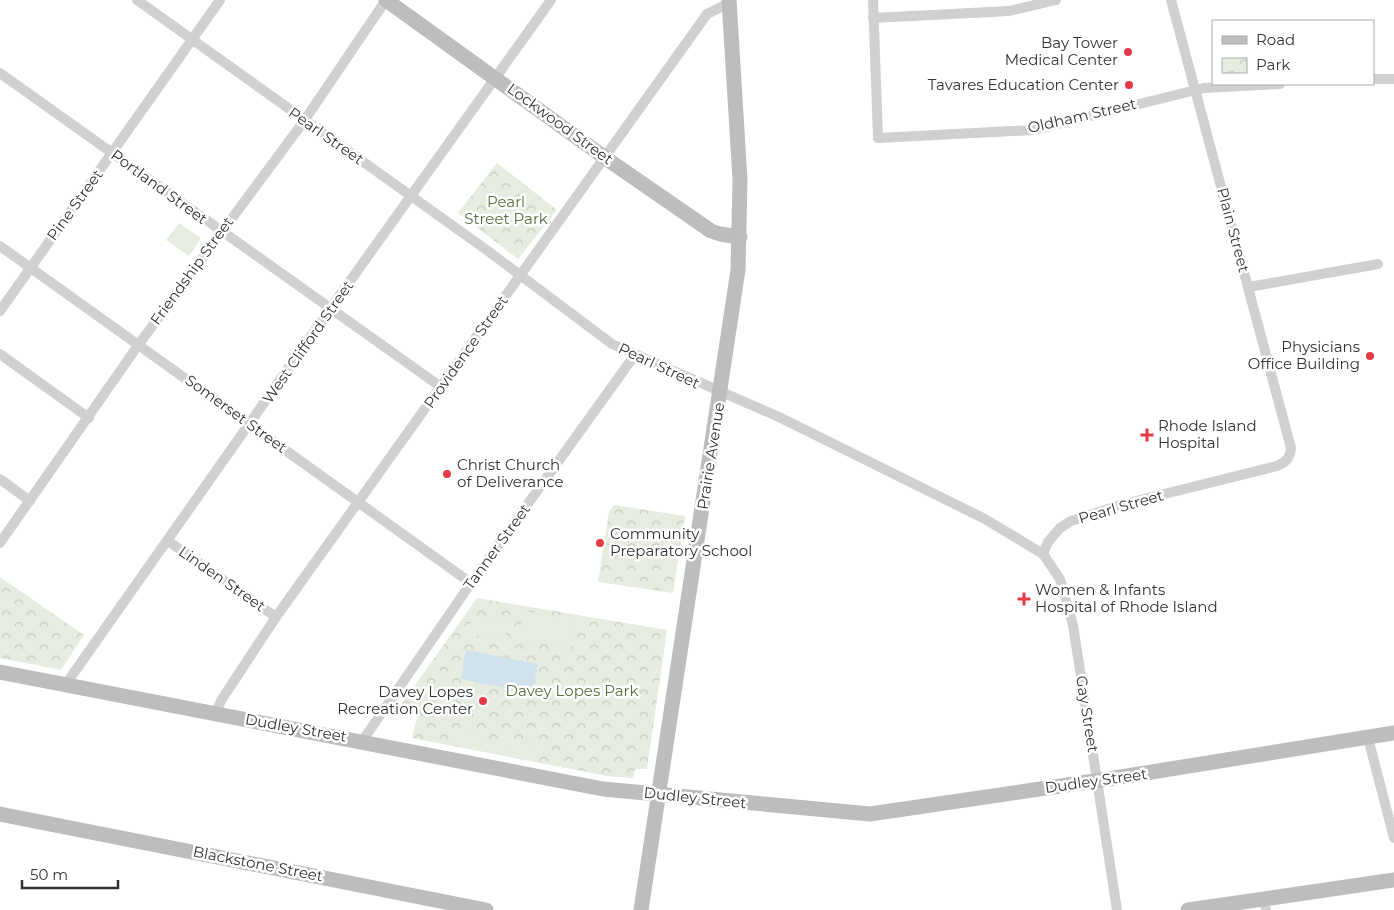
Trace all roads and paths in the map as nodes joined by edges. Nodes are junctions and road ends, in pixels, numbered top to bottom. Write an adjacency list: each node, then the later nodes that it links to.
1 (137, 0): 10 (street, Pearl Street)
2 (220, 0): 10 (street, Pine Street)
3 (386, 0): 12 (street, Lockwood Street); 17 (street, Friendship Street)
4 (551, 0): 12 (street, West Clifford Street)
5 (873, 0): 9 (street)
6 (1056, 0): 9 (street)
7 (1171, 0): 16 (street, Plain Street)
8 (729, 1): 19 (street, Providence Street); 22 (street, Prairie Avenue)
9 (873, 18): 16 (street, Oldham Street)
10 (192, 40): 17 (street, Pearl Street); 18 (street, Pine Street)
11 (0, 73): 18 (street, Portland Street)
12 (496, 78): 19 (street, Lockwood Street); 20 (street, West Clifford Street)
13 (1394, 78): 14 (street)
14 (1374, 80)
15 (1266, 85): 16 (street, Oldham Street)
16 (1195, 90): 27 (street, Plain Street)
17 (304, 121): 20 (street, Pearl Street); 21 (street, Friendship Street)
18 (112, 153): 21 (street, Portland Street); 25 (street, Pine Street)
19 (604, 157): 22 (street, Lockwood Street); 26 (street, Providence Street)
20 (411, 196): 26 (street, Pearl Street); 28 (street, West Clifford Street)
21 (220, 232): 28 (street, Portland Street); 30 (street, Friendship Street)
22 (740, 237): 34 (street, Prairie Avenue)
23 (0, 246): 25 (street, Somerset Street)
24 (1378, 264): 27 (street)
25 (31, 268): 29 (street, Pine Street); 30 (street, Somerset Street)
26 (520, 275): 32 (street, Pearl Street); 33 (street, Providence Street)
27 (1249, 287): 37 (street, Plain Street)
28 (330, 309): 33 (street, Portland Street); 36 (street, West Clifford Street)
29 (0, 311)
30 (139, 344): 35 (street, Friendship Street); 36 (street, Somerset Street)
31 (0, 354): 35 (street)
32 (634, 356): 34 (street, Pearl Street); 44 (street, Tanner Street)
33 (442, 387): 40 (street, Providence Street)
34 (720, 393): 43 (street, Pearl Street); 53 (street, Prairie Avenue)
35 (89, 418): 39 (street, Friendship Street)
36 (250, 425): 40 (street, Somerset Street); 41 (street, West Clifford Street)
37 (1287, 460): 43 (street, Pearl Street)
38 (0, 480): 39 (street)
39 (30, 501): 42 (street, Friendship Street)
40 (358, 502): 44 (street, Somerset Street); 45 (street, Providence Street)
41 (168, 541): 45 (street, Linden Street); 47 (street, West Clifford Street)
42 (0, 543)
43 (1043, 554): 52 (street, Gay Street)
44 (471, 583): 51 (street, Tanner Street)
45 (276, 617): 48 (street, Providence Street)
46 (0, 672): 47 (street, Dudley Street)
47 (66, 684): 48 (street, Dudley Street)
48 (215, 713): 51 (street, Dudley Street)
49 (1394, 733): 50 (street, Dudley Street)
50 (1368, 738): 52 (street, Dudley Street); 55 (street)
51 (363, 740): 53 (street, Dudley Street)
52 (1099, 781): 53 (street, Dudley Street); 60 (street, Gay Street)
53 (658, 795): 59 (street, Prairie Avenue)
54 (0, 814): 58 (street, Blackstone Street)
55 (1394, 838)
56 (1394, 880): 57 (street)
57 (1265, 905): 61 (street)
58 (486, 910)
59 (641, 910)
60 (1117, 910)
61 (1188, 910)

